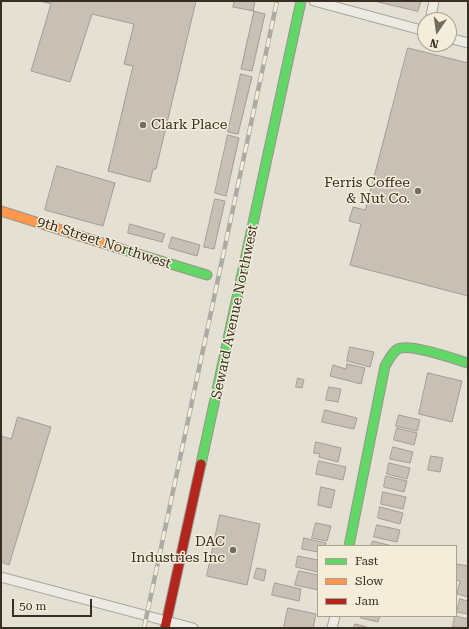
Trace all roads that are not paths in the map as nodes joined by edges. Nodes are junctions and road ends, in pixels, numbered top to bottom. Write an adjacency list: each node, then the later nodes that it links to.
1 (300, 1): 14 (street, Seward Avenue Northwest)
2 (314, 1): 5 (street)
3 (434, 1): 4 (street)
4 (432, 12)
5 (417, 29)
6 (457, 40): 7 (street)
7 (468, 43)
8 (1, 211): 9 (street, 9th Street Northwest)
9 (207, 276)
10 (468, 363): 11 (street)
11 (349, 545)
12 (1, 577): 14 (street)
13 (335, 617): 16 (street)
14 (166, 625): 15 (street)
15 (193, 628)
16 (332, 628)

